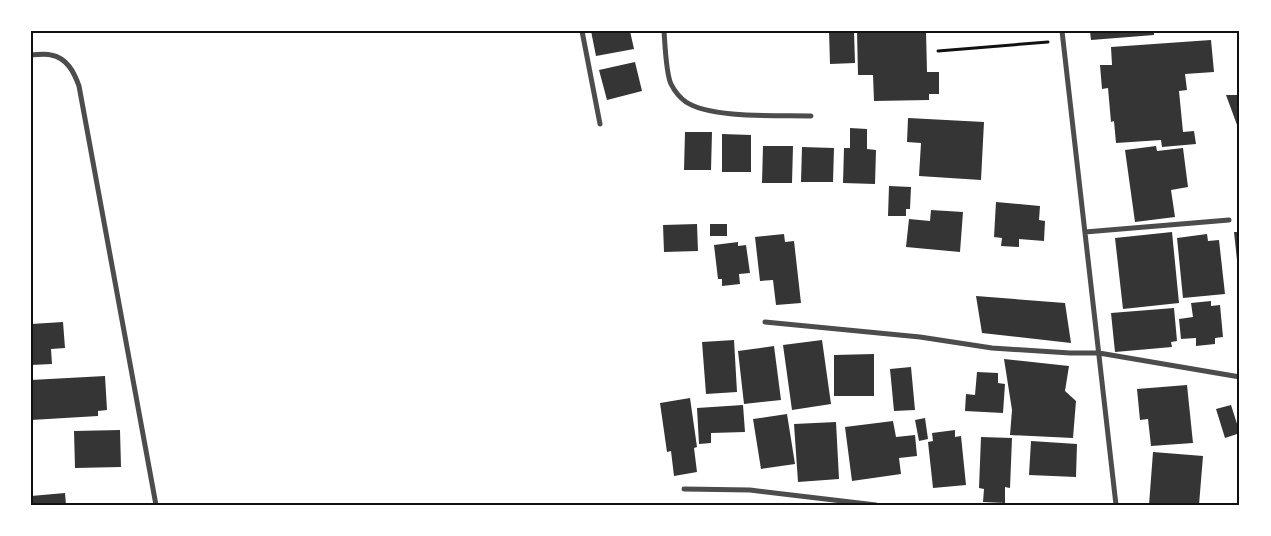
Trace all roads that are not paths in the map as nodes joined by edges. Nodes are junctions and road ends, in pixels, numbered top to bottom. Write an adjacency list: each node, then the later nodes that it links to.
1 (582, 31): 6 (street)
2 (664, 31): 5 (street)
3 (1062, 31): 8 (street)
4 (31, 55): 13 (street)
5 (811, 116)
6 (600, 124)
7 (1229, 220): 8 (street)
8 (1085, 232): 10 (street)
9 (765, 322): 10 (street)
10 (1099, 353): 11 (street); 15 (street)
11 (1240, 377)
12 (684, 489): 14 (street)
13 (156, 505)
14 (876, 505)
15 (1116, 505)

